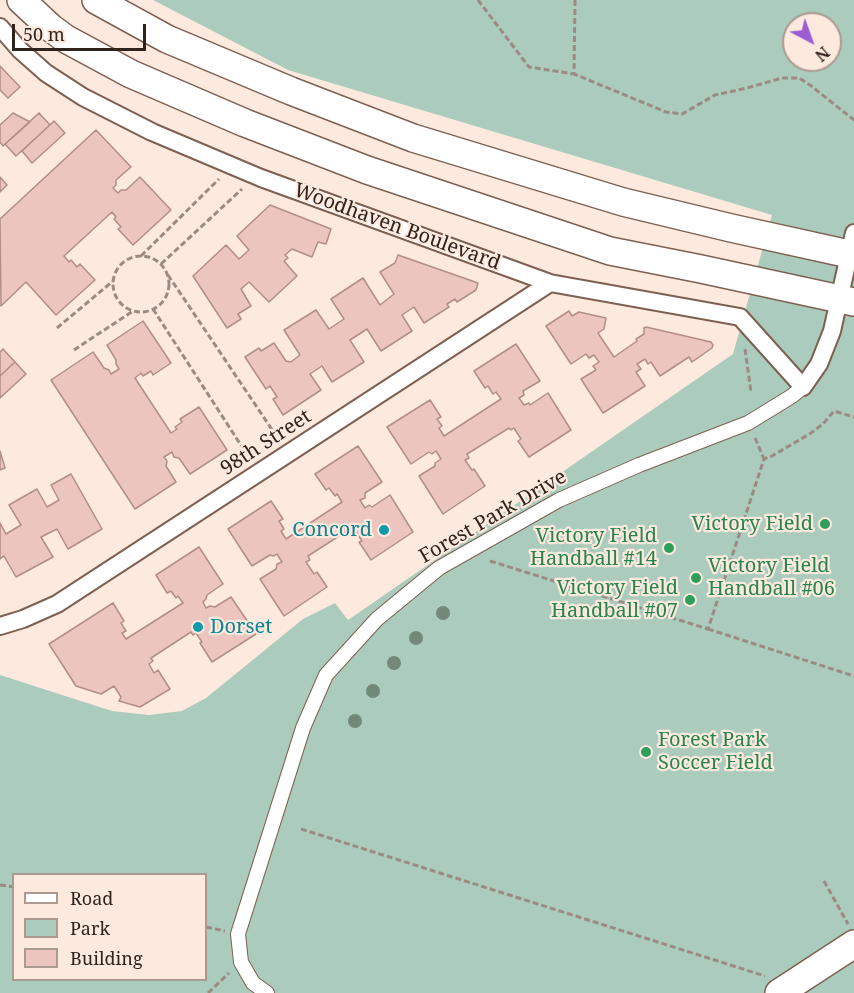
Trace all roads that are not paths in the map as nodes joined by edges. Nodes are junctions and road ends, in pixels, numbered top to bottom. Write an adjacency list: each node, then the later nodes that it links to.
1 (21, 0): 6 (main road)
2 (96, 0): 4 (main road)
3 (0, 27): 5 (street, Woodhaven Boulevard)
4 (852, 247): 6 (street, Forest Park Drive)
5 (550, 283): 7 (street, Woodhaven Boulevard); 8 (street, 98th Street)
6 (846, 301): 7 (street, Forest Park Drive)
7 (803, 387): 11 (street, Forest Park Drive)
8 (0, 626)
9 (851, 934): 10 (main road)
10 (776, 986)
11 (267, 993)

